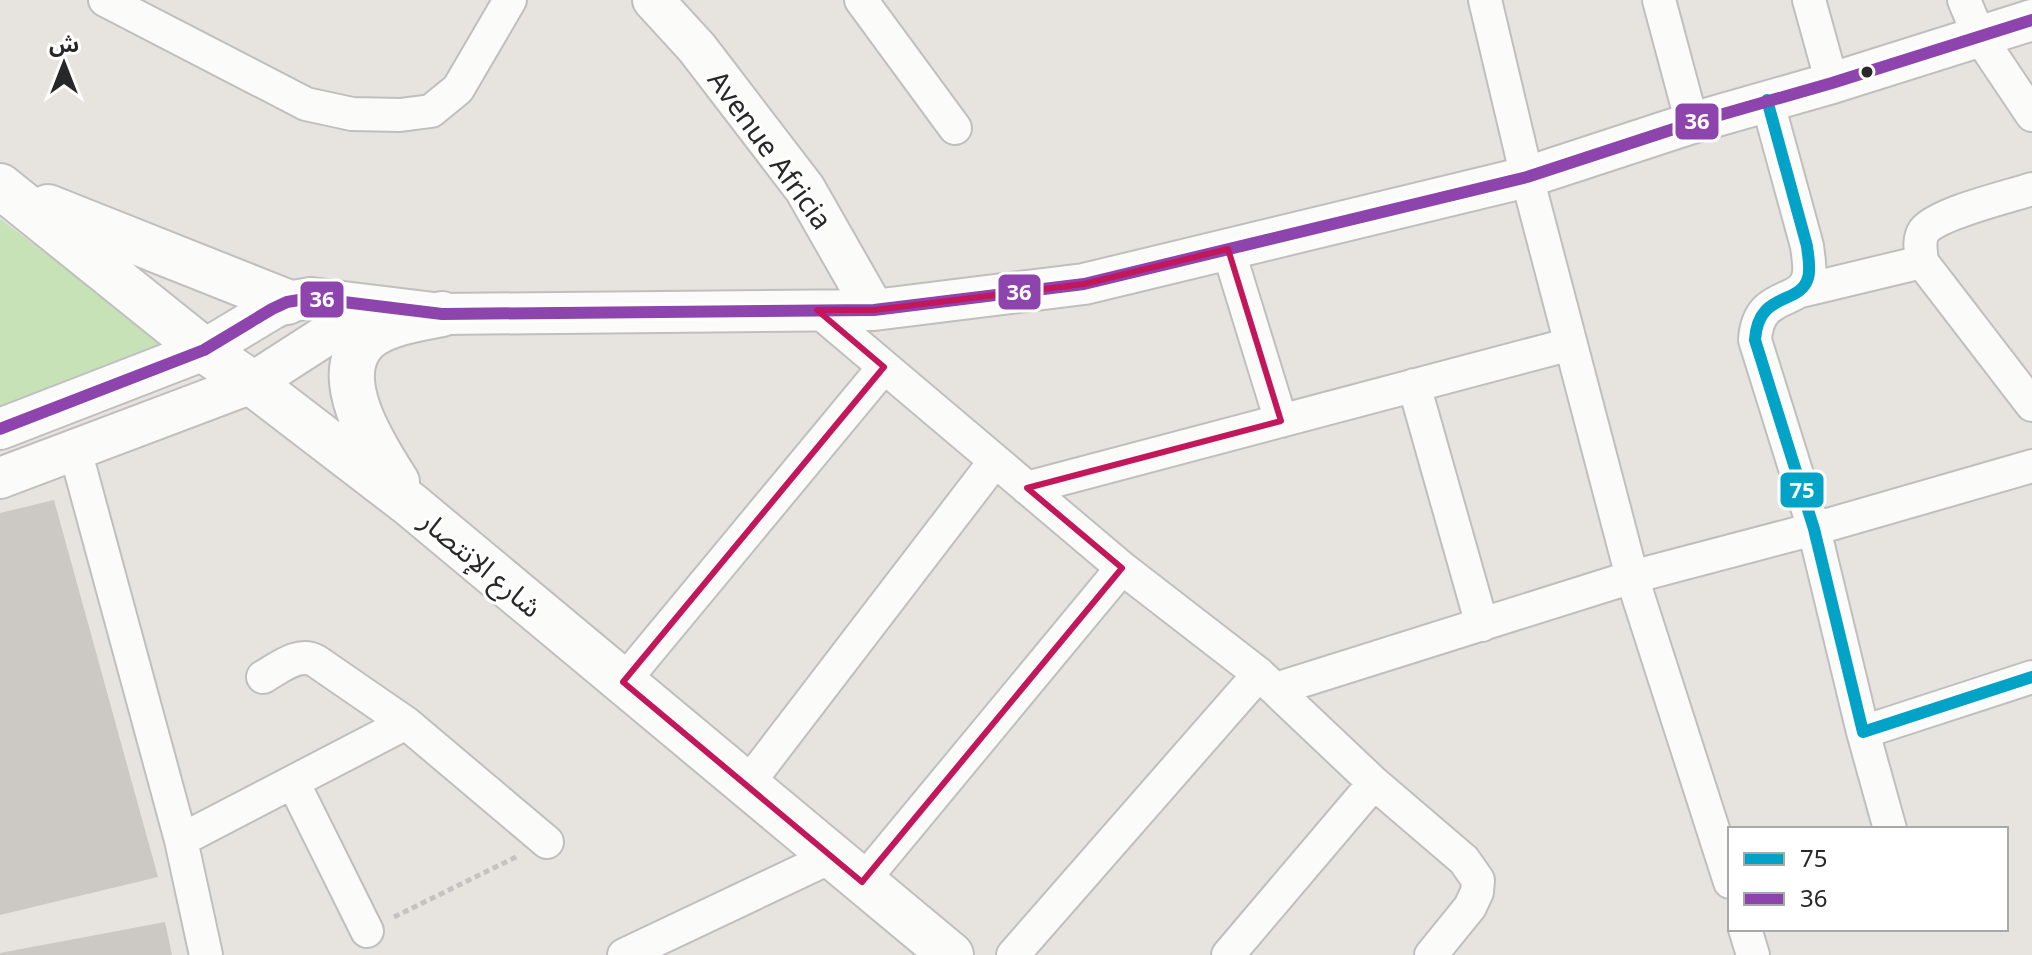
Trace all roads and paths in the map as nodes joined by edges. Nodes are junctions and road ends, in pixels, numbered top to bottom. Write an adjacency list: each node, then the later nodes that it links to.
1 (105, 0): 2 (street)
2 (510, 0)
3 (653, 0): 24 (street, Avenue Africia)
4 (861, 0): 14 (street)
5 (1485, 0): 15 (street)
6 (1659, 0): 13 (street)
7 (1809, 0): 10 (street)
8 (1971, 18): 9 (street); 10 (street); 12 (street)
9 (2032, 20)
10 (1832, 83): 11 (street)
11 (1767, 100): 13 (street); 20 (street)
12 (2032, 115)
13 (1692, 123): 15 (street)
14 (955, 128)
15 (1527, 177): 18 (street); 26 (street)
16 (3, 188): 21 (main road); 27 (main road, شارع الإنتصار)
17 (2032, 189): 19 (street)
18 (1228, 249): 24 (street); 32 (street)
19 (1922, 262): 20 (street); 31 (street)
20 (1801, 291): 40 (street)
21 (287, 302): 22 (street); 27 (street)
22 (370, 307): 25 (street); 29 (street)
23 (817, 310): 24 (street); 25 (street); 28 (street)
24 (874, 310)
25 (442, 314): 39 (main road)
26 (1571, 344): 30 (street); 42 (street)
27 (204, 350): 29 (main road, شارع الإنتصار); 33 (street)
28 (884, 367): 35 (street); 46 (street)
29 (252, 383): 34 (street); 39 (main road, شارع الإنتصار)
30 (1414, 385): 32 (street); 43 (street)
31 (2032, 405)
32 (1281, 421): 38 (street)
33 (0, 429)
34 (75, 450): 37 (street); 54 (street)
35 (995, 461): 38 (street); 52 (street)
36 (2032, 466): 40 (street)
37 (0, 478)
38 (1027, 488): 41 (street)
39 (411, 505): 46 (main road, شارع الإنتصار)
40 (1814, 529): 42 (street); 49 (street)
41 (1122, 568): 47 (street); 56 (street)
42 (1632, 577): 43 (street); 57 (street)
43 (1482, 625): 47 (street)
44 (263, 677): 48 (street)
45 (2032, 677): 49 (street)
46 (623, 682): 52 (main road, شارع الإنتصار)
47 (1267, 682): 51 (street); 63 (street)
48 (406, 723): 50 (street); 55 (street)
49 (1863, 732): 53 (street)
50 (293, 782): 54 (street); 58 (street)
51 (1374, 783): 64 (street); 65 (street)
52 (746, 786): 56 (main road, شارع الإنتصار)
53 (1889, 827)
54 (181, 840): 60 (street)
55 (547, 842): 58 (path)
56 (846, 869): 61 (street); 62 (main road, شارع الإنتصار)
57 (1728, 876)
58 (367, 931)
59 (1746, 931): 66 (street)
60 (206, 955)
61 (624, 955)
62 (951, 955)
63 (1013, 955)
64 (1228, 955)
65 (1431, 955)
66 (1753, 955)

